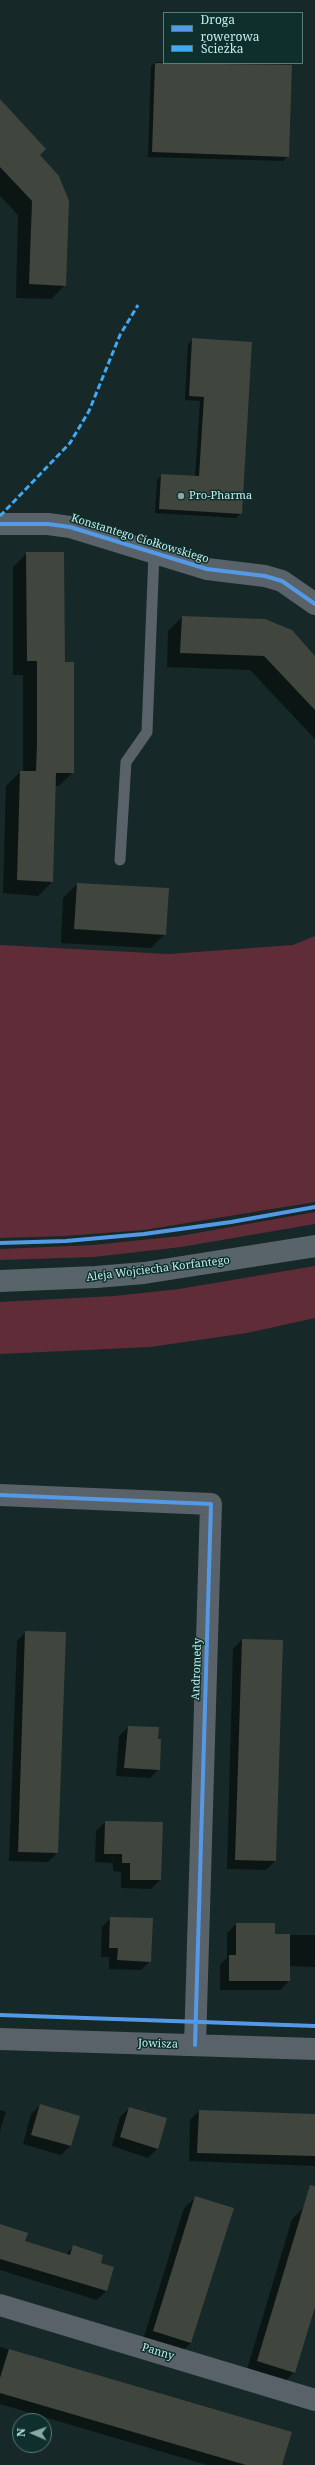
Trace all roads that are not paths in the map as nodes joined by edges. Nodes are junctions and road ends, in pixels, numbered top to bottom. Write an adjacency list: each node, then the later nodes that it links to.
1 (0, 524): 2 (street, Konstantego Ciołkowskiego)
2 (154, 553): 3 (street, Konstantego Ciołkowskiego); 4 (lane)
3 (315, 604)
4 (120, 860)
5 (315, 1246): 6 (main road, Aleja Wojciecha Korfantego)
6 (0, 1281)
7 (0, 1495): 9 (street, Andromedy)
8 (0, 2039): 9 (street, Jowisza)
9 (195, 2045): 10 (street, Jowisza)
10 (315, 2049)
11 (0, 2305): 12 (street, Panny)
12 (315, 2400)

